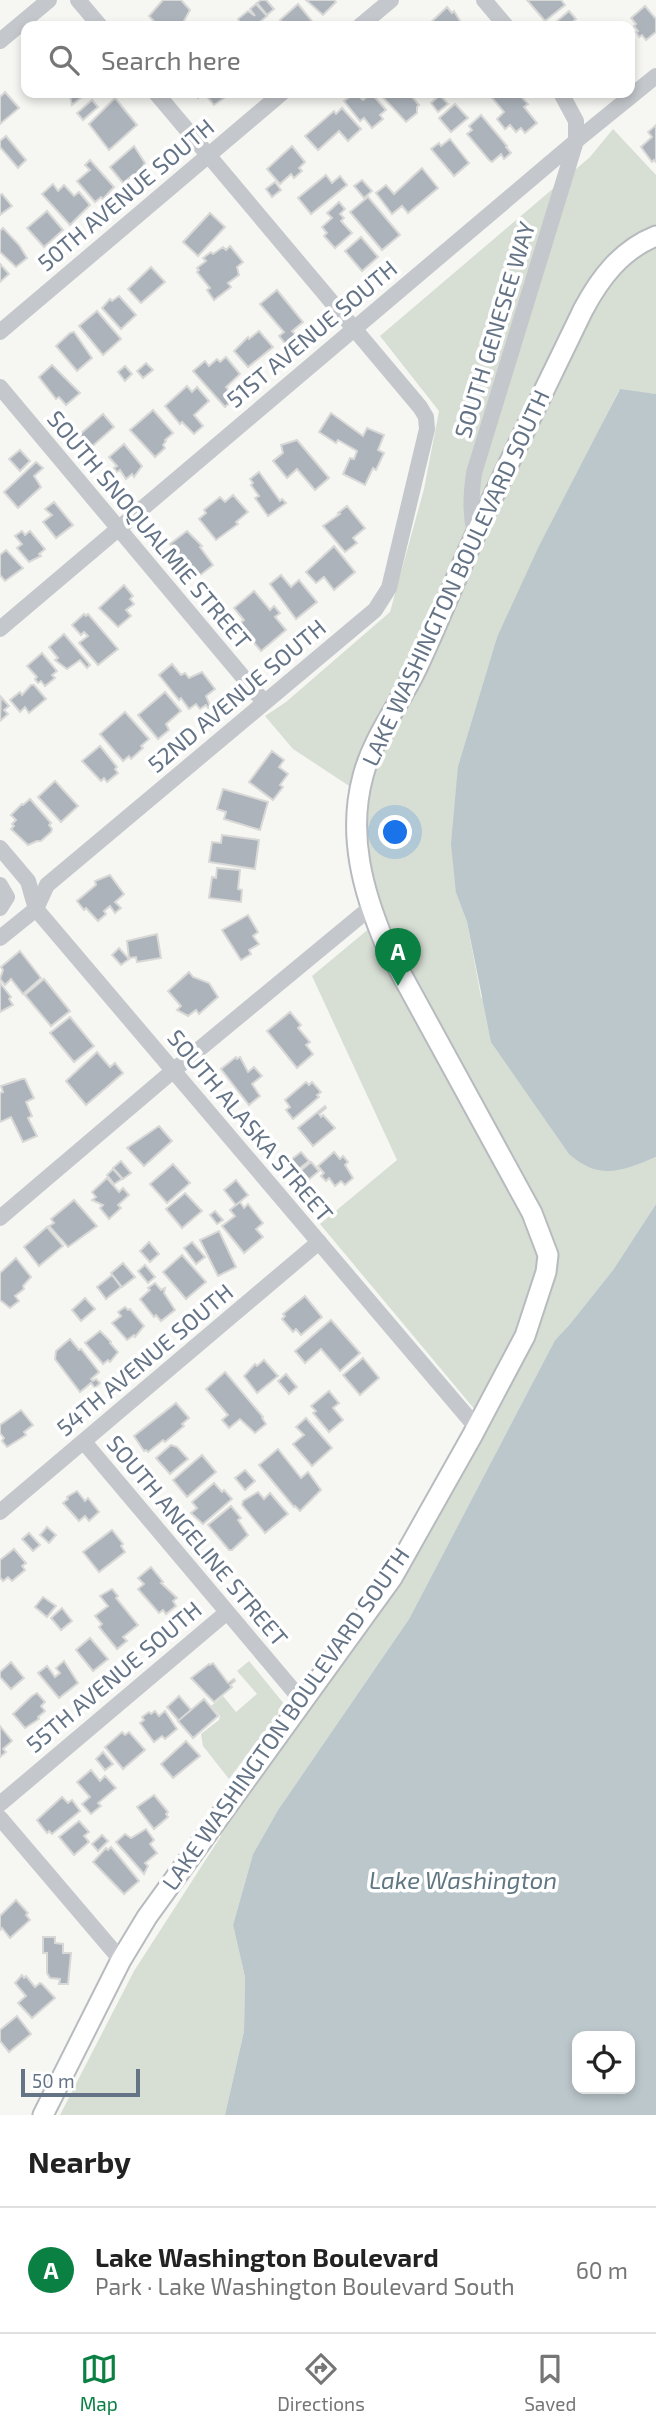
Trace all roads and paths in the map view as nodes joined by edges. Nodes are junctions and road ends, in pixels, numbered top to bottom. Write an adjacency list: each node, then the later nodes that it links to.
1 (49, 0): 5 (street)
2 (78, 0): 6 (street)
3 (391, 0): 7 (street)
4 (484, 0): 8 (street)
5 (24, 21)
6 (96, 21)
7 (366, 21)
8 (502, 21)
9 (21, 23): 10 (street)
10 (0, 41)
11 (656, 76): 12 (street, 51ST AVENUE SOUTH)
12 (635, 93)
13 (160, 98): 18 (street)
14 (276, 98): 18 (street, 50TH AVENUE SOUTH)
15 (564, 98): 17 (street)
16 (629, 98): 17 (street, 51ST AVENUE SOUTH)
17 (576, 141): 20 (street, 51ST AVENUE SOUTH); 24 (street, SOUTH GENESEE WAY)
18 (209, 155): 20 (street); 21 (street, 50TH AVENUE SOUTH)
19 (656, 236): 24 (main road, LAKE WASHINGTON BOULEVARD SOUTH)
20 (354, 328): 23 (street, 51ST AVENUE SOUTH); 26 (street, 52ND AVENUE SOUTH)
21 (0, 332)
22 (0, 387): 23 (street, SOUTH SNOQUALMIE STREET)
23 (118, 529): 25 (street, 51ST AVENUE SOUTH); 26 (street, SOUTH SNOQUALMIE STREET)
24 (475, 534): 30 (main road, LAKE WASHINGTON BOULEVARD SOUTH)
25 (0, 629)
26 (264, 702): 31 (street, 52ND AVENUE SOUTH)
27 (0, 848): 31 (street, SOUTH ALASKA STREET)
28 (0, 885): 29 (street)
29 (2, 906)
30 (370, 908): 33 (street); 36 (main road, LAKE WASHINGTON BOULEVARD SOUTH)
31 (36, 909): 32 (street, 52ND AVENUE SOUTH); 33 (street, SOUTH ALASKA STREET)
32 (0, 938)
33 (174, 1070): 34 (street); 35 (street, SOUTH ALASKA STREET)
34 (0, 1218)
35 (319, 1242): 36 (street, SOUTH ALASKA STREET); 37 (street, 54TH AVENUE SOUTH)
36 (476, 1427): 40 (main road, LAKE WASHINGTON BOULEVARD SOUTH)
37 (84, 1442): 38 (street, 54TH AVENUE SOUTH); 39 (street, SOUTH ANGELINE STREET)
38 (0, 1512)
39 (226, 1613): 40 (street, SOUTH ANGELINE STREET); 41 (street, 55TH AVENUE SOUTH)
40 (303, 1702): 43 (main road, LAKE WASHINGTON BOULEVARD SOUTH)
41 (0, 1804)
42 (0, 1818): 43 (street)
43 (121, 1960): 44 (main road, LAKE WASHINGTON BOULEVARD SOUTH)
44 (43, 2115)

